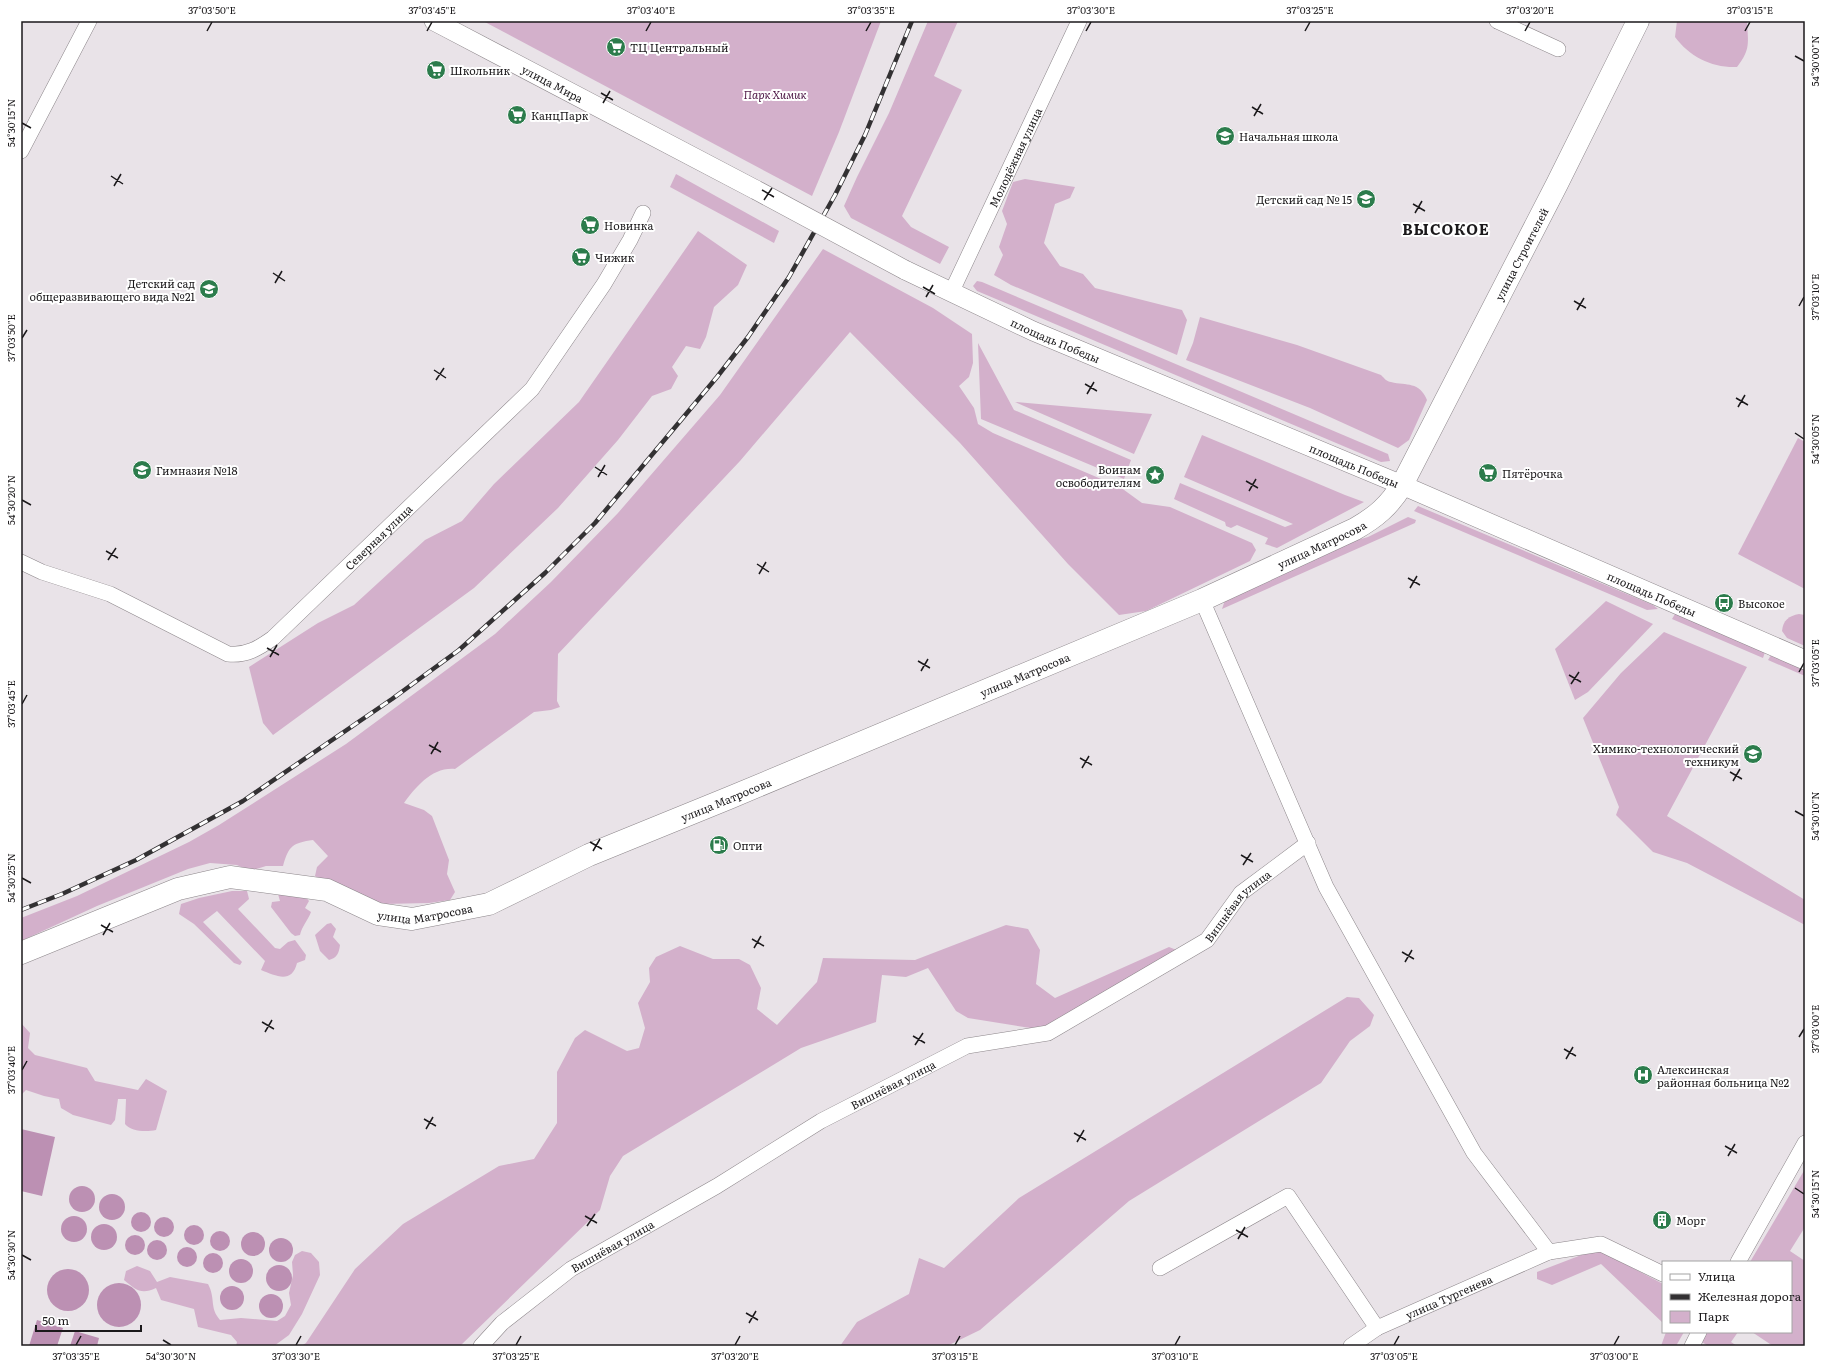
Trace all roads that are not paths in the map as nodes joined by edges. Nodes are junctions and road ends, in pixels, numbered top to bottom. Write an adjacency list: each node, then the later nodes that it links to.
1 (89, 21): 7 (street)
2 (434, 21): 9 (street, улица Мира, bridge)
3 (1079, 21): 10 (street, Молодёжная улица)
4 (1497, 21): 6 (street)
5 (1638, 21): 11 (main road, улица Строителей)
6 (1558, 49)
7 (21, 151)
8 (643, 213): 12 (street, Северная улица)
9 (905, 270): 10 (street, площадь Победы)
10 (950, 293): 11 (street, площадь Победы)
11 (1402, 485): 13 (main road, улица Матросова); 14 (street, площадь Победы)
12 (21, 562)
13 (1202, 600): 15 (street); 16 (main road, улица Матросова)
14 (1805, 660)
15 (1308, 843): 18 (street); 24 (street, Вишнёвая улица)
16 (21, 953)
17 (1805, 1143): 19 (street)
18 (1549, 1252): 21 (street, улица Тургенева); 22 (street, улица Тургенева)
19 (1739, 1261)
20 (1160, 1268): 22 (street)
21 (1662, 1274)
22 (1377, 1328): 25 (street, улица Тургенева)
23 (1698, 1333): 26 (street)
24 (481, 1346)
25 (1351, 1346)
26 (1692, 1346)

